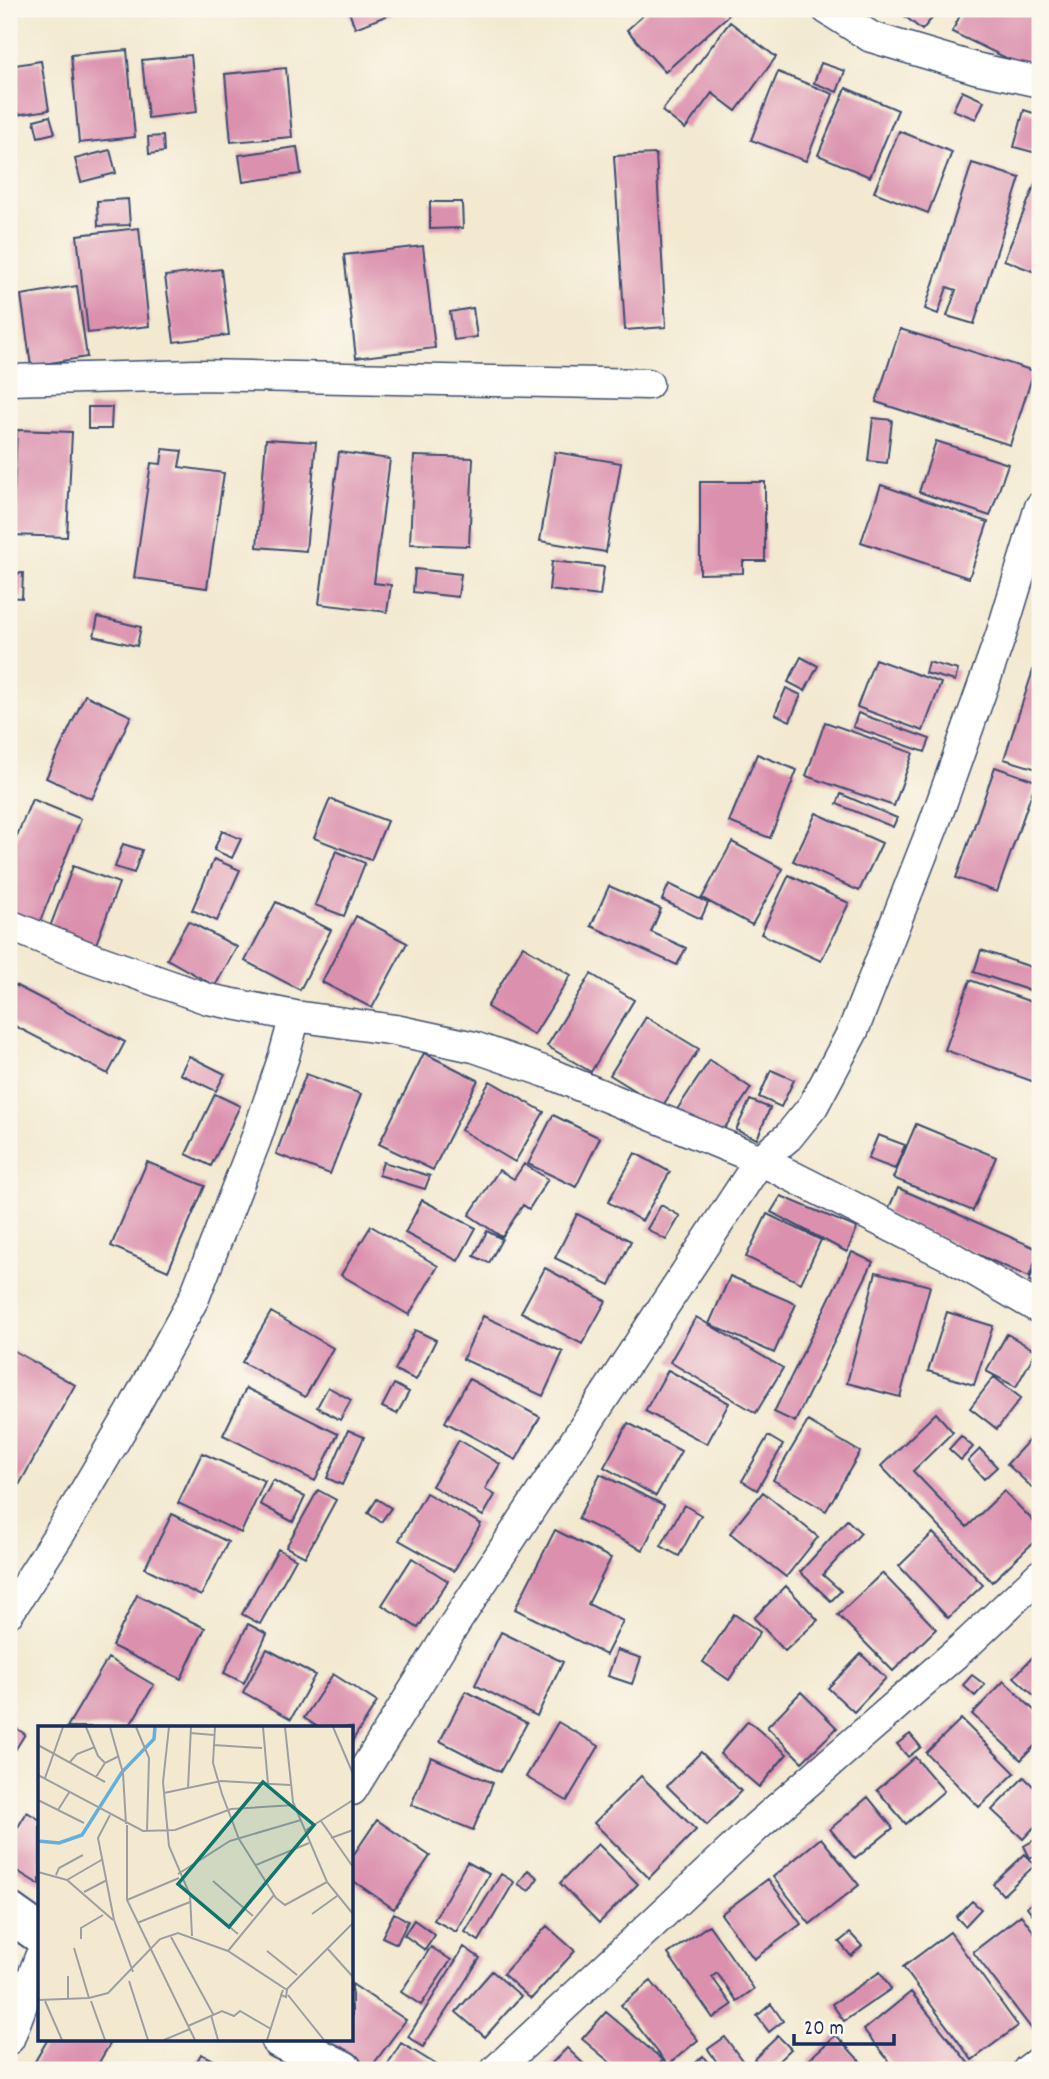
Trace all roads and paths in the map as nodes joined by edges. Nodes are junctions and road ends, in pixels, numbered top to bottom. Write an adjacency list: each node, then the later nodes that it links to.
1 (827, 9): 2 (street)
2 (1040, 82)
3 (9, 380): 4 (street)
4 (648, 384)
5 (1040, 507): 8 (street)
6 (9, 925): 7 (street)
7 (295, 1016): 8 (street); 11 (street)
8 (760, 1160): 9 (street); 12 (street)
9 (1040, 1309)
10 (1040, 1575): 20 (street)
11 (9, 1612)
12 (354, 1787)
13 (9, 1912): 14 (street)
14 (38, 1933)
15 (38, 1962): 16 (street)
16 (9, 2039)
17 (282, 2040): 19 (street)
18 (1040, 2061): 21 (street)
19 (343, 2070)
20 (496, 2070)
21 (1028, 2070)

